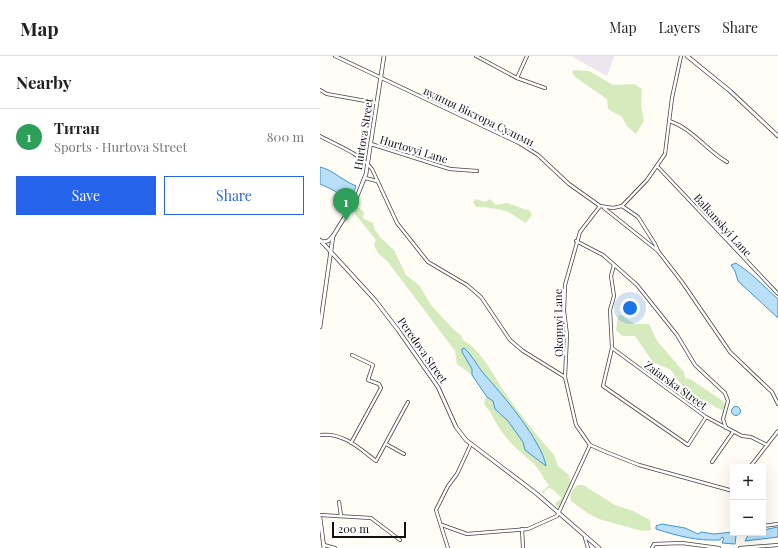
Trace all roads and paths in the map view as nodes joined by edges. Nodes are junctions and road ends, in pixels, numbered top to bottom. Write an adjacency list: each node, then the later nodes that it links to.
1 (335, 56): 7 (street, вулиця Віктора Сулими)
2 (384, 56): 7 (street, Hurtova Street)
3 (476, 56): 8 (street)
4 (527, 56): 8 (street)
5 (681, 56): 12 (street)
6 (687, 56): 14 (street)
7 (381, 78): 11 (street, Hurtova Street); 22 (street, вулиця Віктора Сулими)
8 (517, 78): 9 (street)
9 (545, 88)
10 (320, 90): 11 (street)
11 (378, 103): 15 (street, Hurtova Street)
12 (669, 121): 16 (street); 18 (street)
13 (320, 136): 17 (street)
14 (778, 136)
15 (371, 144): 17 (street, Hurtova Street); 19 (street, Hurtovyi Lane)
16 (726, 162)
17 (368, 164): 20 (street, Hurtova Street); 21 (street)
18 (657, 166): 23 (street); 31 (street, Balkanskyi Lane)
19 (477, 171)
20 (365, 178): 21 (street); 25 (street, Hurtova Street)
21 (377, 181): 36 (street)
22 (600, 206): 24 (street, вулиця Віктора Сулими); 27 (street, Okopnyi Lane)
23 (622, 206): 24 (street); 29 (street, вулиця Віктора Сулими)
24 (604, 208): 29 (street, вулиця Віктора Сулими)
25 (334, 236): 26 (street); 28 (street, Hurtova Street)
26 (321, 241): 28 (street, Peredova Street)
27 (576, 241): 30 (street); 36 (street, Okopnyi Lane)
28 (331, 251): 32 (street, Hurtova Street); 46 (street, Peredova Street)
29 (658, 251): 38 (street, вулиця Віктора Сулими)
30 (614, 265): 34 (street); 40 (street)
31 (778, 294)
32 (321, 309): 33 (street, Hurtova Street)
33 (320, 327)
34 (612, 348): 39 (street, Zaiarska Street); 39 (street)
35 (352, 355): 44 (street)
36 (565, 377): 47 (street, Okopnyi Lane)
37 (408, 402): 45 (street)
38 (778, 404)
39 (706, 417): 40 (street, Zaiarska Street)
40 (726, 428): 42 (street, Zaiarska Street)
41 (778, 431): 48 (street)
42 (733, 432): 48 (street, Zaiarska Street); 50 (street)
43 (320, 435): 44 (street)
44 (351, 443): 45 (street)
45 (386, 444): 49 (street)
46 (470, 444): 54 (street, Peredova Street); 58 (street)
47 (590, 445): 52 (street); 54 (street)
48 (767, 445): 51 (street)
49 (404, 454)
50 (712, 462)
51 (752, 464)
52 (730, 490)
53 (339, 502): 55 (street)
54 (557, 513): 60 (street); 61 (street, Peredova Street)
55 (341, 516): 56 (street); 62 (street)
56 (320, 517): 64 (street)
57 (778, 524): 59 (street)
58 (442, 525): 60 (street); 66 (street)
59 (766, 526)
60 (522, 529): 67 (street)
61 (585, 538): 68 (street); 69 (street, Peredova Street)
62 (400, 540)
63 (778, 545): 72 (street)
64 (324, 547): 65 (street)
65 (335, 548)
66 (448, 548)
67 (524, 548)
68 (588, 548)
69 (599, 548)
70 (652, 548): 71 (street)
71 (719, 548)
72 (740, 548)

